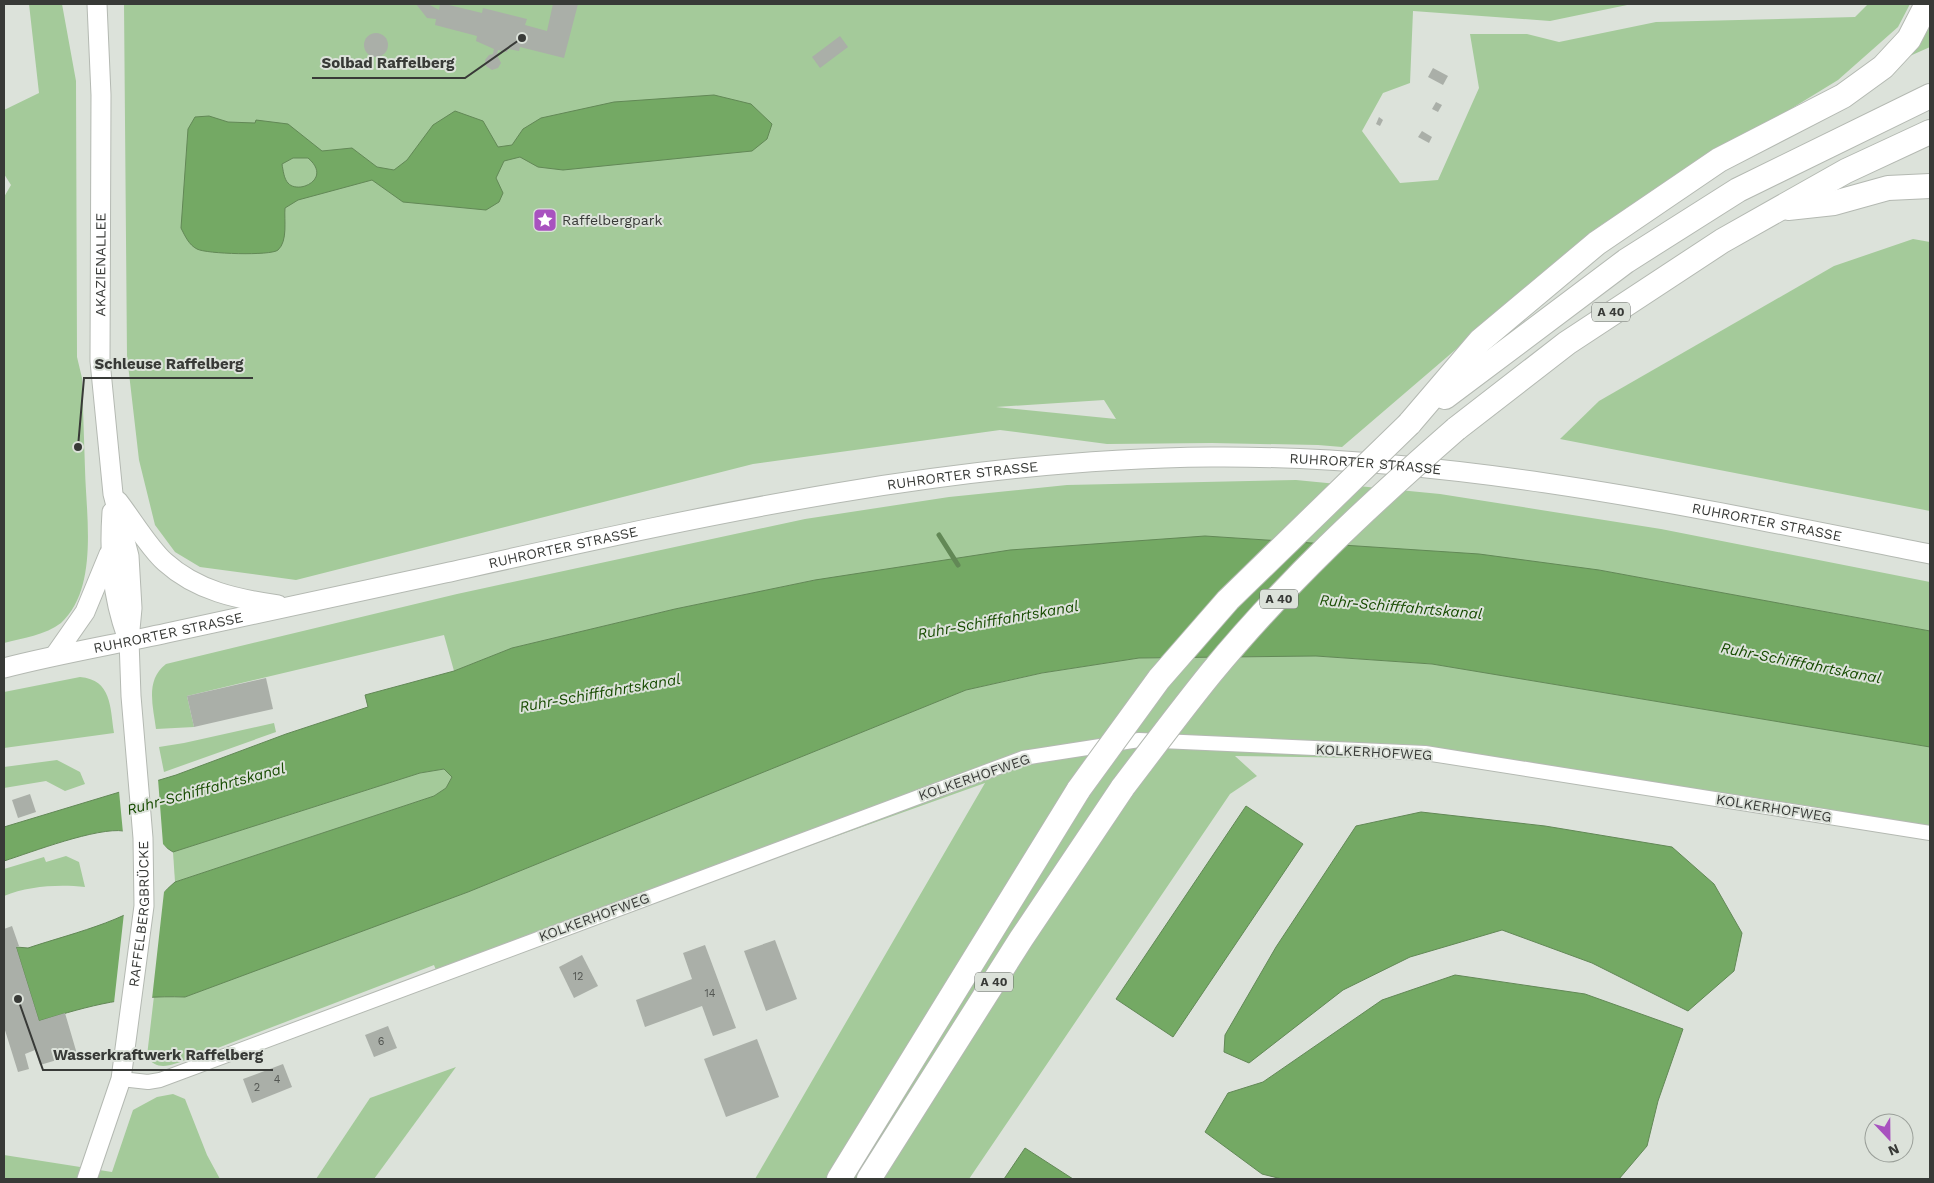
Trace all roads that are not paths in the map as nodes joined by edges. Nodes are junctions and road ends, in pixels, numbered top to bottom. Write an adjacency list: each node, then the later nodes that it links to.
1 (87, 4): 4 (main road, AKAZIENALLEE)
2 (97, 4): 4 (main road, AKAZIENALLEE)
3 (1928, 4): 11 (highway)
4 (98, 34): 12 (main road, AKAZIENALLEE)
5 (1930, 96): 11 (highway, A 40)
6 (1930, 132): 8 (highway, A 40)
7 (1930, 150): 8 (highway)
8 (1846, 171): 10 (highway, A 40)
9 (1930, 186): 10 (highway)
10 (1776, 209): 23 (highway, A 40, bridge)
11 (1409, 424): 22 (highway, A 40, bridge)
12 (112, 494): 13 (main road, AKAZIENALLEE); 15 (main road); 16 (main road, AKAZIENALLEE)
13 (110, 553): 16 (main road, AKAZIENALLEE); 17 (main road)
14 (1930, 554): 15 (main road, RUHRORTER STRASSE)
15 (289, 607): 16 (main road, RUHRORTER STRASSE)
16 (129, 640): 17 (main road, RUHRORTER STRASSE); 20 (main road, RAFFELBERGBRÜCKE)
17 (54, 655): 18 (main road, RUHRORTER STRASSE)
18 (4, 668)
19 (1930, 833): 20 (street, KOLKERHOFWEG)
20 (121, 1079): 21 (main road, RAFFELBERGBRÜCKE)
21 (88, 1179)
22 (839, 1179)
23 (869, 1179)

